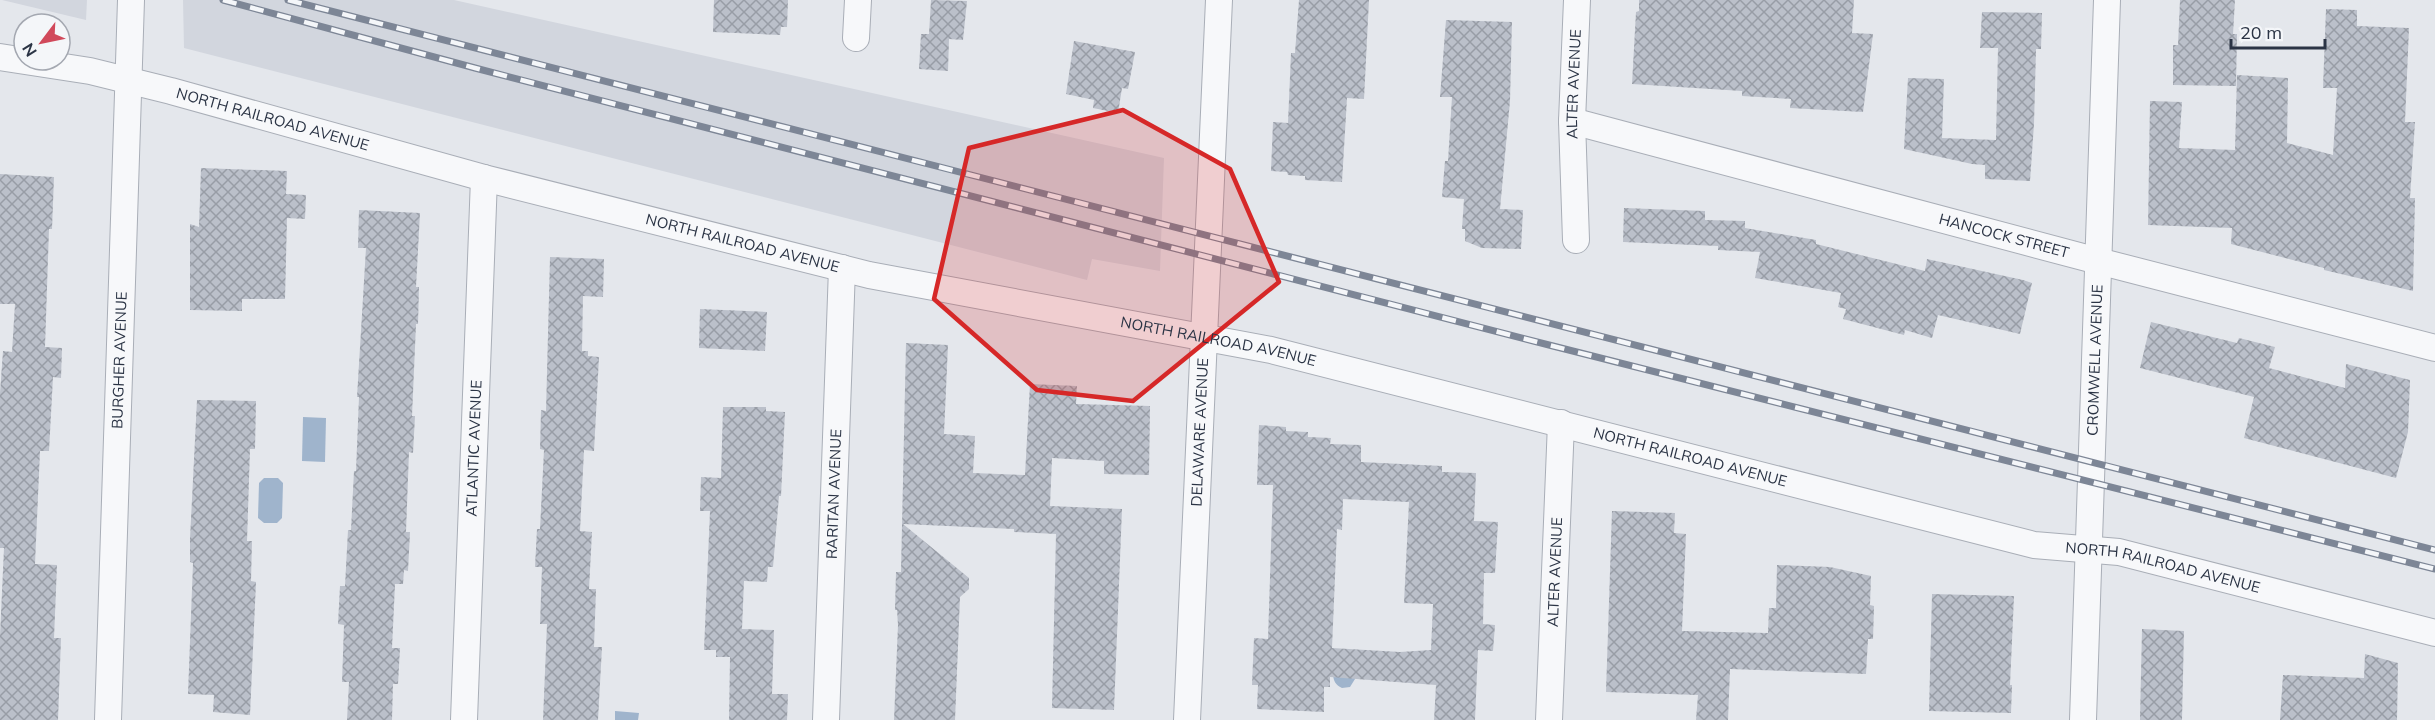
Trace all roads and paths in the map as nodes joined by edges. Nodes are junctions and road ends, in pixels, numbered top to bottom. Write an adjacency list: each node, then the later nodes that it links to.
1 (131, 0): 8 (street, BURGHER AVENUE)
2 (858, 0): 6 (street)
3 (1219, 0): 14 (street, DELAWARE AVENUE)
4 (1577, 0): 9 (street, ALTER AVENUE)
5 (2107, 0): 12 (street, CROMWELL AVENUE)
6 (856, 38)
7 (0, 57): 8 (street, NORTH RAILROAD AVENUE)
8 (128, 80): 10 (street, NORTH RAILROAD AVENUE); 19 (street, BURGHER AVENUE)
9 (1572, 121): 11 (street, ALTER AVENUE); 12 (street, HANCOCK STREET)
10 (484, 178): 13 (street, NORTH RAILROAD AVENUE); 20 (street, ATLANTIC AVENUE)
11 (1576, 240)
12 (2098, 261): 15 (street, HANCOCK STREET); 17 (street, CROMWELL AVENUE)
13 (842, 268): 14 (street, NORTH RAILROAD AVENUE); 21 (street, RARITAN AVENUE)
14 (1205, 337): 16 (street, NORTH RAILROAD AVENUE); 22 (street, DELAWARE AVENUE)
15 (2435, 348)
16 (1561, 423): 17 (street, NORTH RAILROAD AVENUE); 23 (street, ALTER AVENUE)
17 (2089, 550): 18 (street, NORTH RAILROAD AVENUE); 24 (street, CROMWELL AVENUE)
18 (2435, 633)
19 (108, 720)
20 (464, 720)
21 (826, 720)
22 (1186, 720)
23 (1549, 720)
24 (2083, 720)

